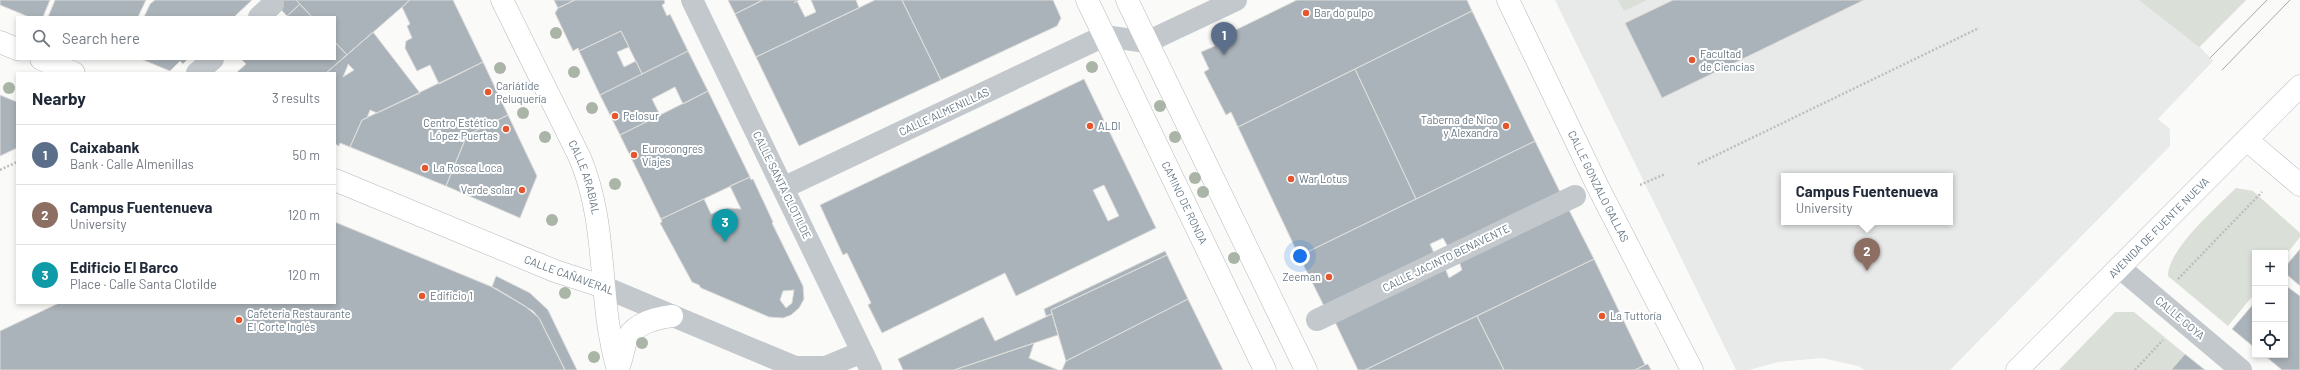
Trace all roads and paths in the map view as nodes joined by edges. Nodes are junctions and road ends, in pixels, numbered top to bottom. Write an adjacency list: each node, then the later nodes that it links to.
1 (502, 0): 30 (main road, CALLE ARABIAL)
2 (692, 0): 25 (street, CALLE SANTA CLOTILDE)
3 (1087, 0): 8 (main road, CAMINO DE RONDA)
4 (1127, 0): 10 (main road)
5 (1236, 0): 10 (street)
6 (1508, 0): 39 (main road, CALLE GONZALO GALLAS)
7 (1979, 28): 19 (path)
8 (1104, 36): 10 (street); 25 (street, CALLE ALMENILLAS); 37 (main road, CAMINO DE RONDA)
9 (0, 42): 11 (main road)
10 (1147, 42): 38 (main road)
11 (16, 49)
12 (43, 60): 14 (main road)
13 (212, 60): 15 (street)
14 (72, 72)
15 (198, 72)
16 (2300, 86): 17 (main road, AVENIDA DE FUENTE NUEVA)
17 (2247, 140): 24 (main road); 28 (main road, AVENIDA DE FUENTE NUEVA)
18 (16, 162): 20 (path)
19 (1698, 164)
20 (0, 170)
21 (1665, 174): 23 (path)
22 (336, 180): 30 (main road, CALLE CAÑAVERAL)
23 (1640, 185)
24 (2300, 185)
25 (783, 188): 34 (street, CALLE SANTA CLOTILDE)
26 (2262, 192): 29 (path)
27 (1575, 196): 32 (street, CALLE JACINTO BENAVENTE)
28 (2119, 267): 40 (main road, AVENIDA DE FUENTE NUEVA); 42 (street, CALLE GOYA)
29 (2177, 280)
30 (604, 287): 31 (street, CALLE CAÑAVERAL); 35 (main road, CALLE ARABIAL)
31 (672, 316): 35 (main road); 36 (street, CALLE CAÑAVERAL)
32 (1317, 320)
33 (2167, 335): 41 (path)
34 (867, 361): 36 (street)
35 (618, 369)
36 (799, 369)
37 (1265, 370)
38 (1306, 370)
39 (1692, 370)
40 (2017, 370)
41 (2135, 370)
42 (2241, 370)

